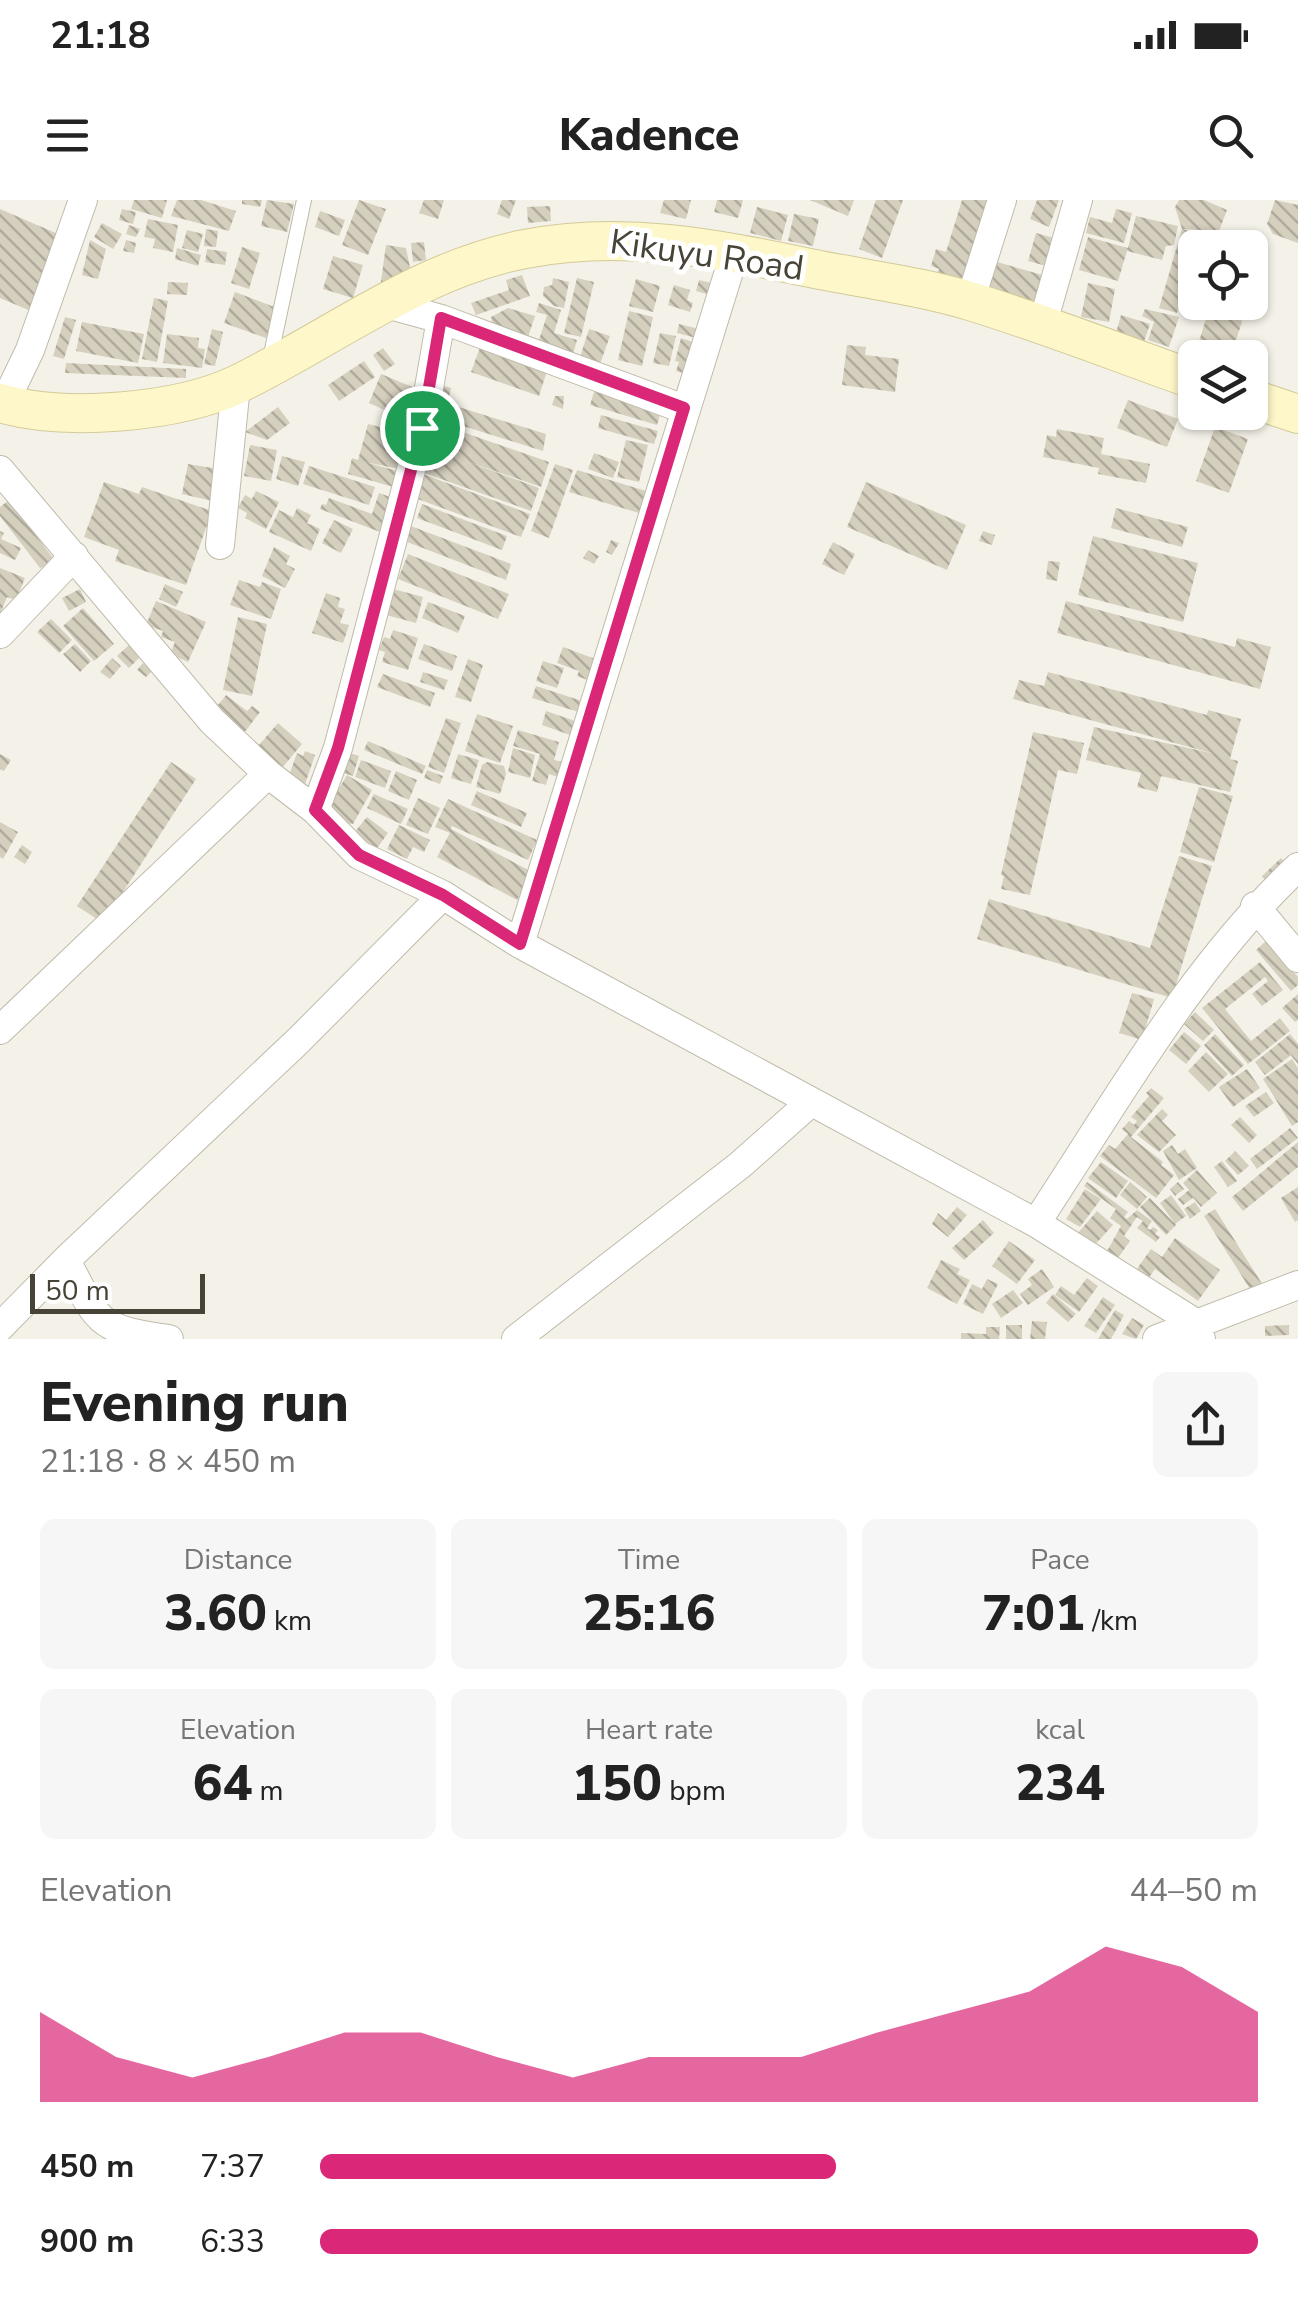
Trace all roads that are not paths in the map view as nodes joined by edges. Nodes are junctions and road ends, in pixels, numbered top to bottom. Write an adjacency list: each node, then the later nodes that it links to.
1 (83, 200): 13 (street)
2 (304, 200): 10 (lane)
3 (1002, 200): 6 (street)
4 (1078, 200): 9 (street)
5 (735, 252): 6 (main road, Kikuyu Road); 7 (main road, Kikuyu Road); 15 (street)
6 (970, 302): 9 (main road, Kikuyu Road)
7 (383, 303): 8 (street); 10 (main road, Kikuyu Road)
8 (441, 318): 15 (street); 22 (street)
9 (1042, 326): 11 (main road, Kikuyu Road)
10 (269, 365): 12 (main road, Kikuyu Road)
11 (1178, 374)
12 (236, 385): 13 (main road, Kikuyu Road); 18 (street)
13 (2, 404)
14 (1268, 404): 16 (main road)
15 (684, 408): 26 (street)
16 (1298, 414)
17 (0, 470): 19 (street)
18 (220, 544)
19 (74, 556): 20 (street); 21 (street)
20 (0, 634)
21 (268, 774): 22 (street); 28 (street)
22 (315, 810): 24 (street)
23 (1298, 867): 25 (street)
24 (443, 895): 26 (street); 31 (street)
25 (1256, 906): 27 (street); 30 (street)
26 (520, 944): 29 (street)
27 (1298, 958)
28 (0, 1030)
29 (812, 1102): 30 (street); 36 (street)
30 (1036, 1223): 34 (street)
31 (66, 1260): 33 (street); 35 (street)
32 (1298, 1285): 34 (street)
33 (0, 1328)
34 (1199, 1332): 37 (street)
35 (169, 1339)
36 (516, 1339)
37 (1157, 1339)

